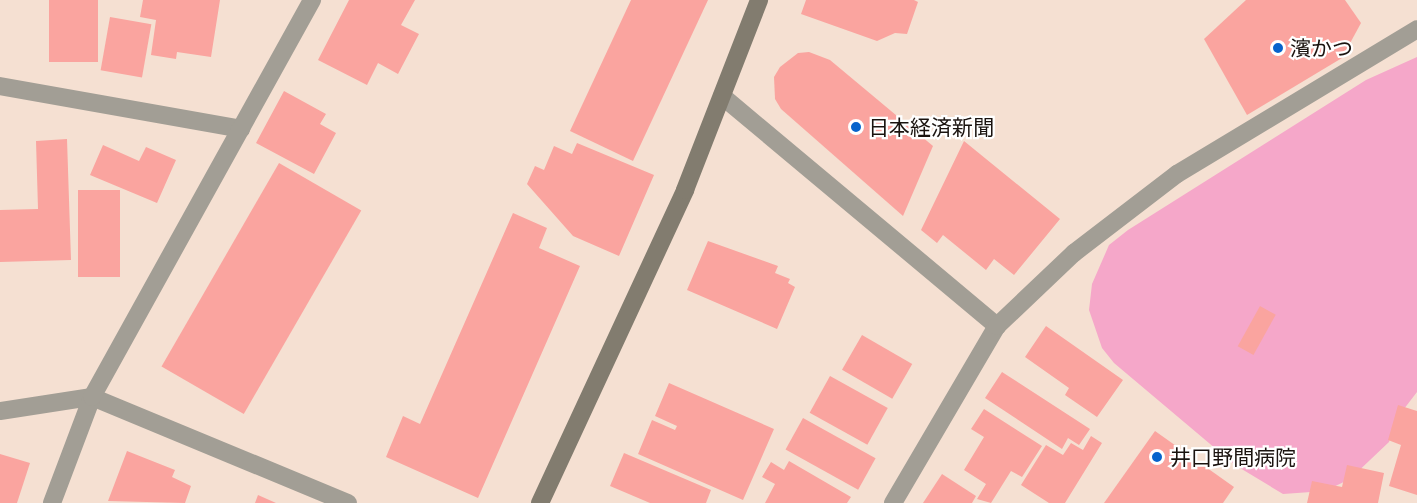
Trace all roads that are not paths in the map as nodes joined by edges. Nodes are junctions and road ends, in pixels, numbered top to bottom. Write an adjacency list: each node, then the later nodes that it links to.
1 (312, 0): 6 (street)
2 (759, 0): 5 (street)
3 (1417, 29): 7 (street)
4 (0, 86): 6 (street)
5 (722, 96): 7 (street); 12 (street)
6 (241, 129): 8 (street)
7 (997, 326): 13 (street)
8 (92, 397): 9 (street); 10 (street); 11 (street)
9 (0, 411)
10 (52, 503)
11 (348, 503)
12 (540, 503)
13 (893, 503)

